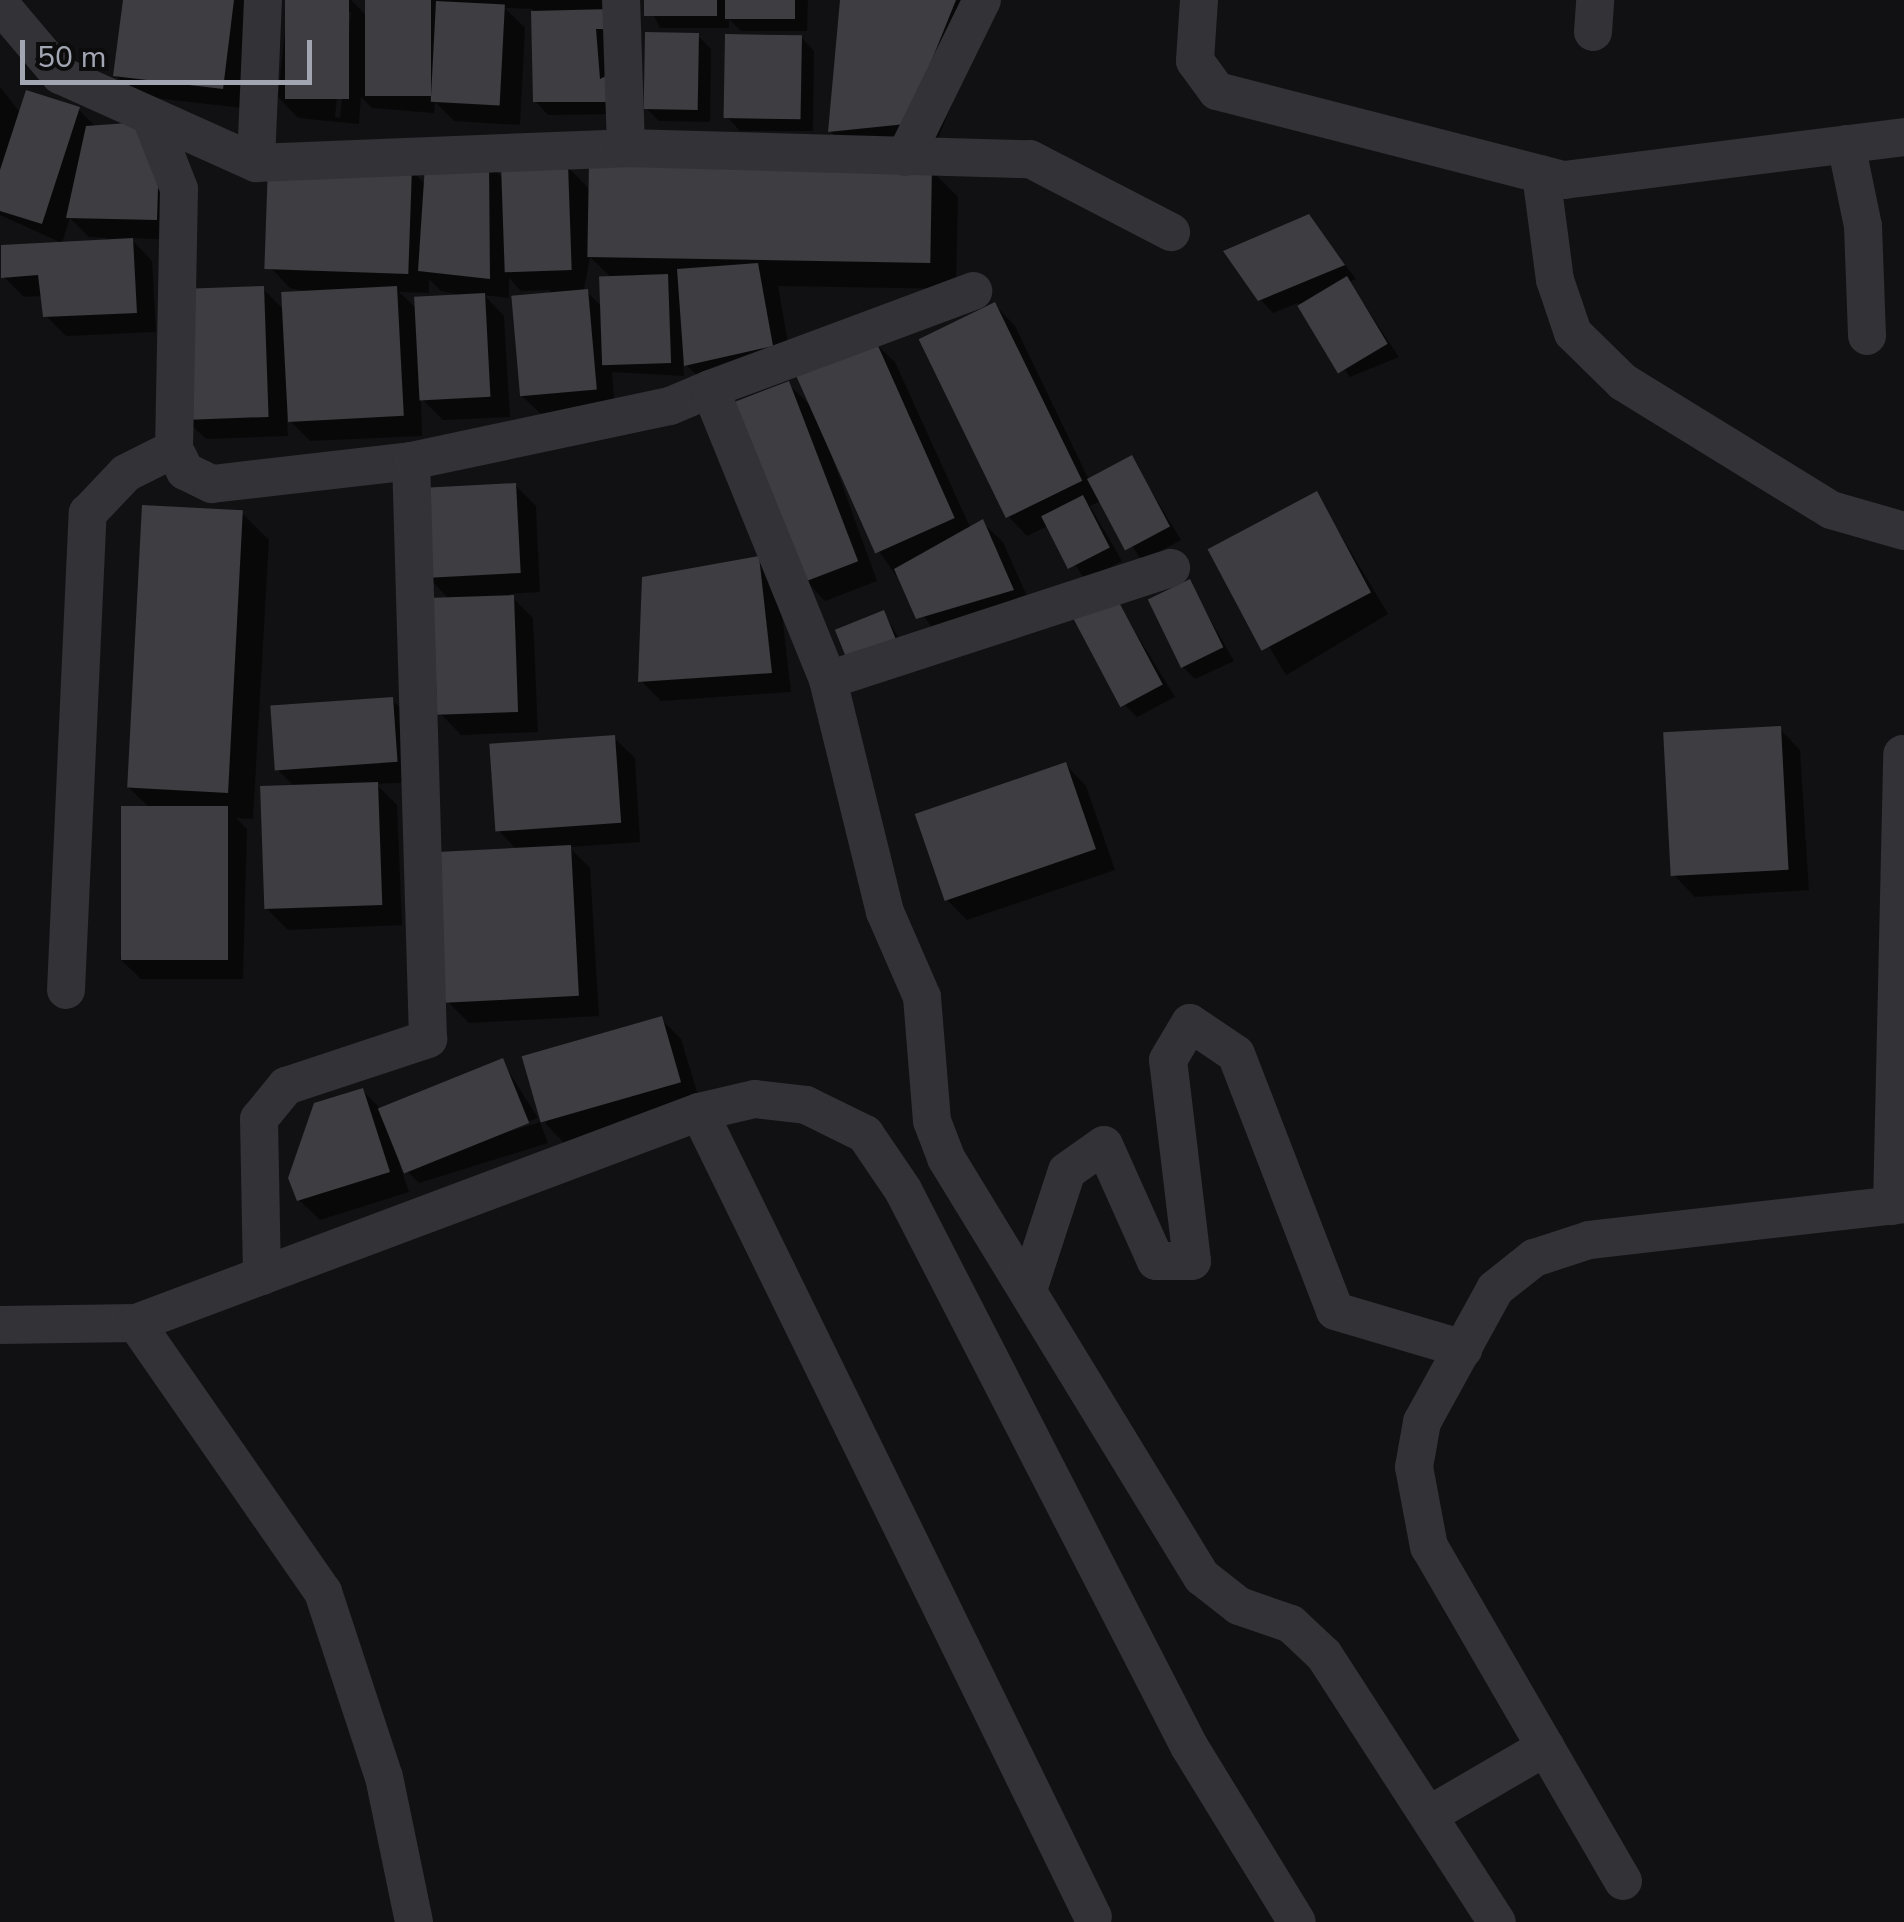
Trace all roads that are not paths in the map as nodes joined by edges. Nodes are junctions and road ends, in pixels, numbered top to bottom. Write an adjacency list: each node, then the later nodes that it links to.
1 (263, 0): 11 (street)
2 (621, 0): 9 (street)
3 (982, 0): 10 (street)
4 (1199, 0): 12 (street)
5 (0, 4): 6 (street)
6 (152, 120): 11 (street); 17 (street)
7 (1904, 137): 8 (street)
8 (1846, 144): 12 (street); 15 (street)
9 (626, 148): 10 (street); 11 (street)
10 (905, 157): 13 (street)
11 (256, 163)
12 (1541, 174): 19 (street)
13 (1171, 232)
14 (973, 291): 16 (street)
15 (1867, 336)
16 (710, 389): 18 (street); 21 (street)
17 (174, 449): 18 (street); 23 (street)
18 (411, 462): 26 (street)
19 (1904, 531)
20 (1171, 568): 21 (street)
21 (828, 680): 27 (street)
22 (1902, 754): 25 (street)
23 (66, 990)
24 (699, 1112): 26 (street); 34 (street); 36 (street)
25 (1898, 1205): 30 (street)
26 (262, 1276): 28 (street)
27 (1028, 1290): 30 (street); 32 (street)
28 (136, 1324): 29 (street); 35 (street)
29 (0, 1325)
30 (1462, 1349): 31 (street)
31 (1546, 1747): 32 (street); 33 (street)
32 (1428, 1815): 37 (street)
33 (1622, 1881)
34 (1093, 1917)
35 (414, 1922)
36 (1297, 1922)
37 (1497, 1922)

